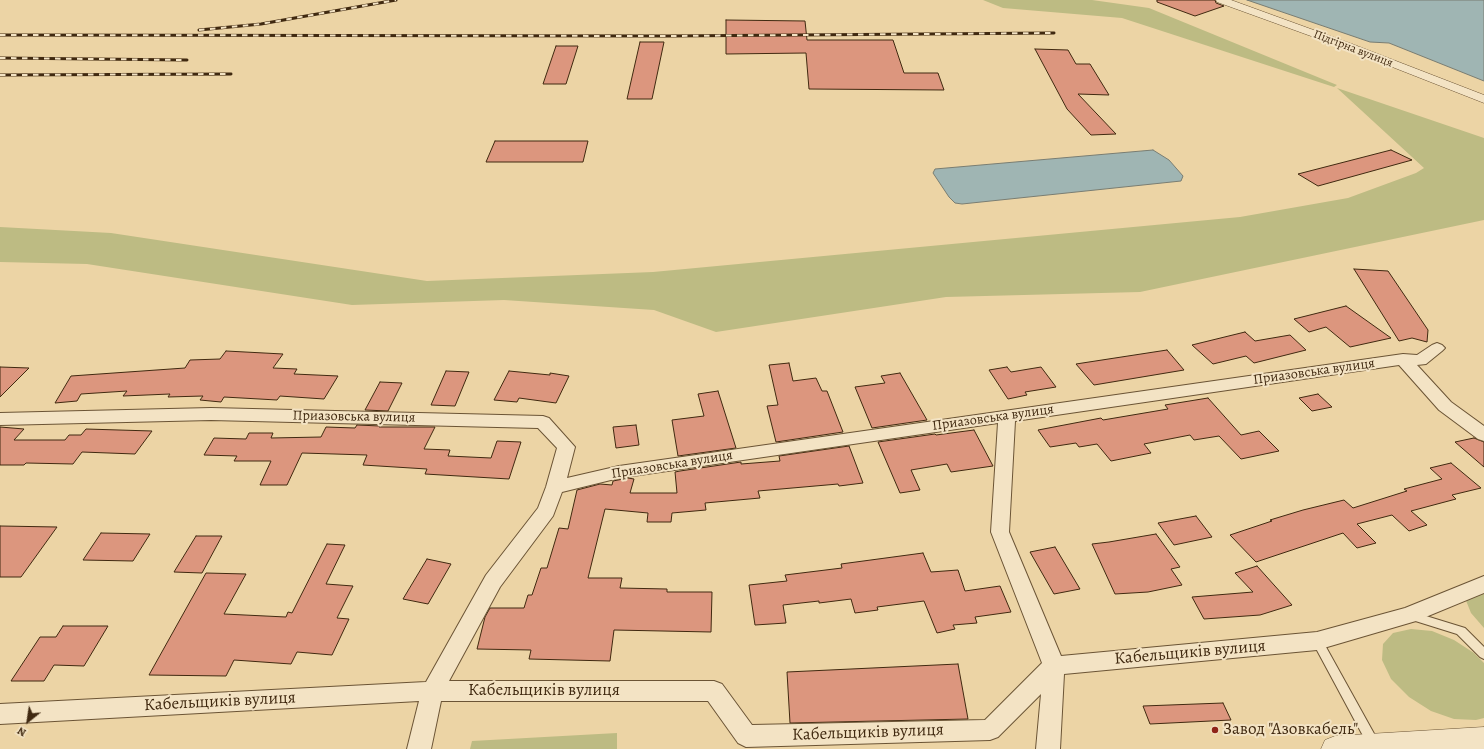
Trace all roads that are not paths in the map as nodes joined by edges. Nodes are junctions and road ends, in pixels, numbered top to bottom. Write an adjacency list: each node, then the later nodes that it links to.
1 (1221, 0): 2 (street, Підгірна вулиця)
2 (1484, 99)
3 (1437, 348): 4 (street, Приазовська вулиця)
4 (1403, 359): 5 (street, Приазовська вулиця); 7 (street)
5 (1006, 416): 8 (street, Приазовська вулиця); 13 (street)
6 (0, 419): 8 (street, Приазовська вулиця)
7 (1484, 435)
8 (555, 487): 14 (street)
9 (1484, 584): 10 (street, Кабельщиків вулиця)
10 (1409, 615): 11 (street, Кабельщиків вулиця); 12 (lane)
11 (1317, 640): 13 (street, Кабельщиків вулиця); 17 (lane)
12 (1484, 654)
13 (1054, 666): 14 (street, Кабельщиків вулиця); 19 (street)
14 (432, 691): 15 (street, Кабельщиків вулиця); 18 (street)
15 (0, 714)
16 (1484, 740): 17 (street)
17 (1375, 746): 20 (street)
18 (419, 749)
19 (1048, 749)
20 (1335, 749)

